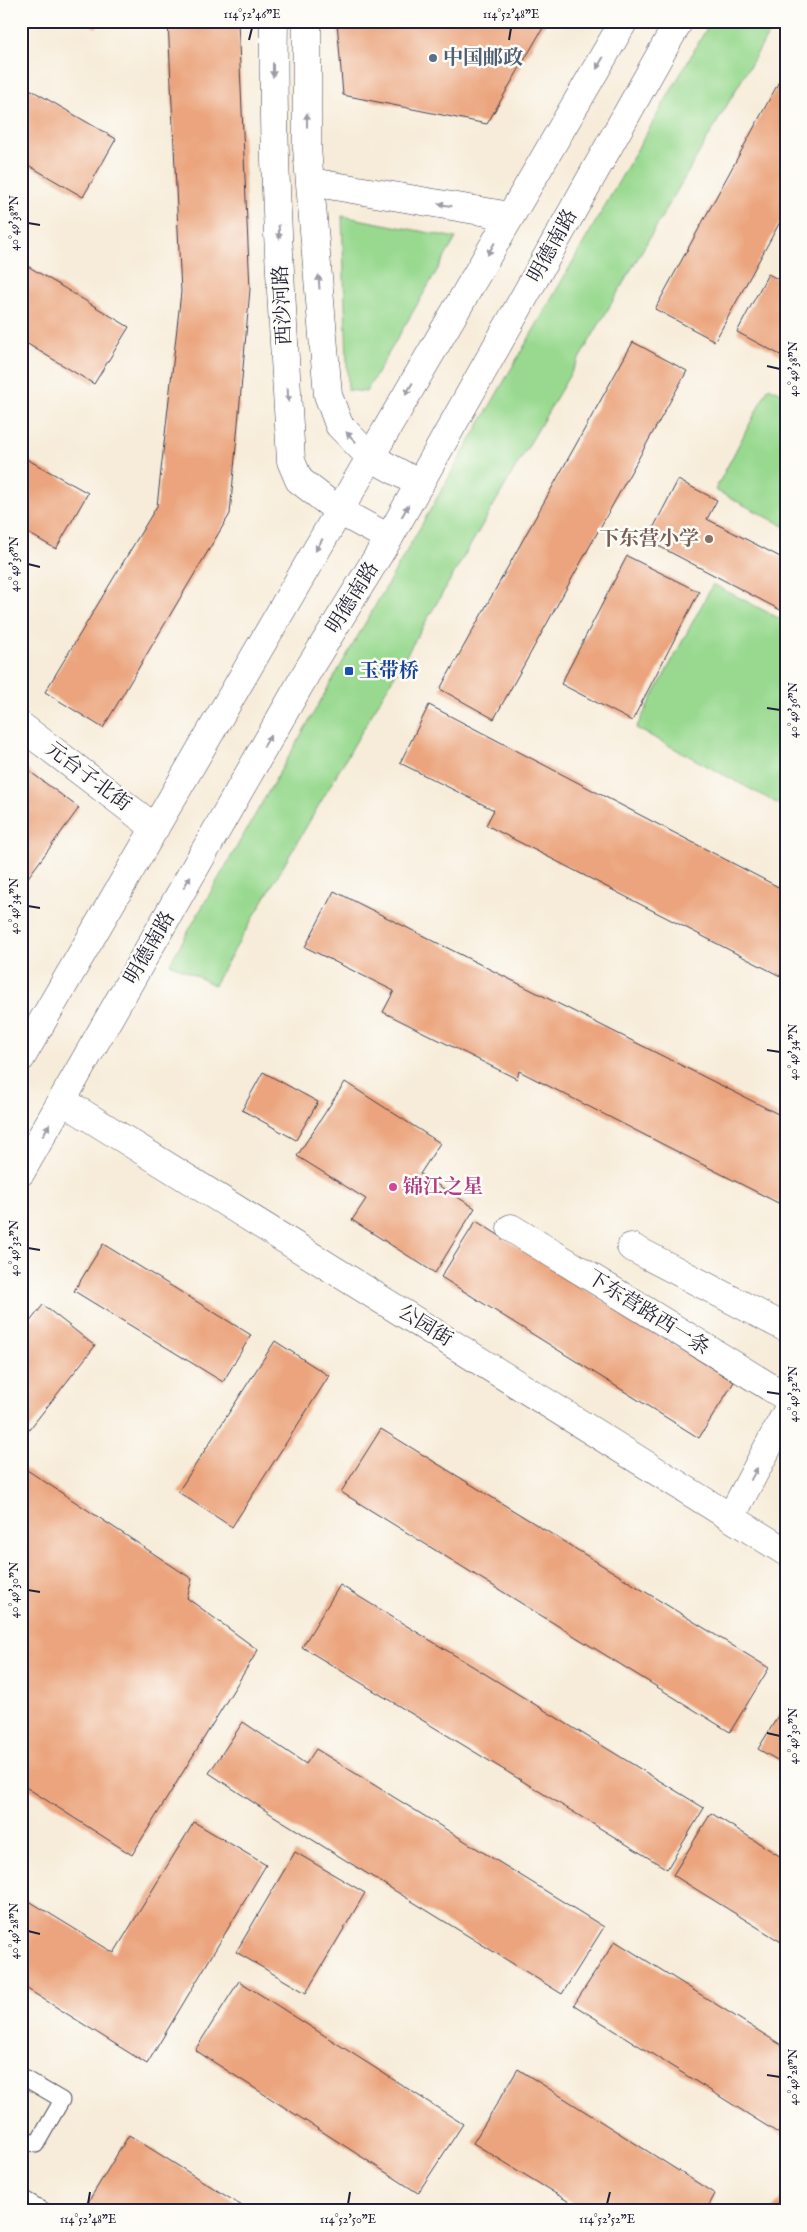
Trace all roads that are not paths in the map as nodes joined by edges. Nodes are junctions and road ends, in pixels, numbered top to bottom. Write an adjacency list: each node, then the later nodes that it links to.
1 (274, 21): 9 (street, 西沙河路, one-way to 9)
2 (307, 21): 5 (street, 西沙河路, one-way to 2)
3 (624, 21): 6 (street, one-way to 6)
4 (679, 21): 8 (street, 明德南路)
5 (311, 182): 6 (street, one-way to 5); 7 (street, 西沙河路, one-way to 5)
6 (510, 216): 7 (street, one-way to 7)
7 (370, 457): 8 (street, 西沙河路); 9 (street)
8 (420, 484): 10 (street, 明德南路, one-way to 8)
9 (339, 511): 10 (street, 西沙河路); 12 (street, one-way to 12)
10 (389, 538): 14 (street, 明德南路, one-way to 10)
11 (21, 726): 12 (street, 元台子北街)
12 (155, 828): 13 (street)
13 (21, 1058)
14 (63, 1101): 15 (street, 明德南路, one-way to 14); 21 (street, 公园街)
15 (21, 1172)
16 (511, 1228): 19 (street, 下东营路西一条)
17 (630, 1247): 18 (street)
18 (786, 1328)
19 (786, 1397)
20 (786, 1414): 21 (street, one-way to 20)
21 (731, 1517): 22 (street, 公园街)
22 (786, 1552)
23 (21, 2076): 24 (lane)
24 (21, 2136)
25 (21, 2197): 26 (lane)
26 (45, 2211)

